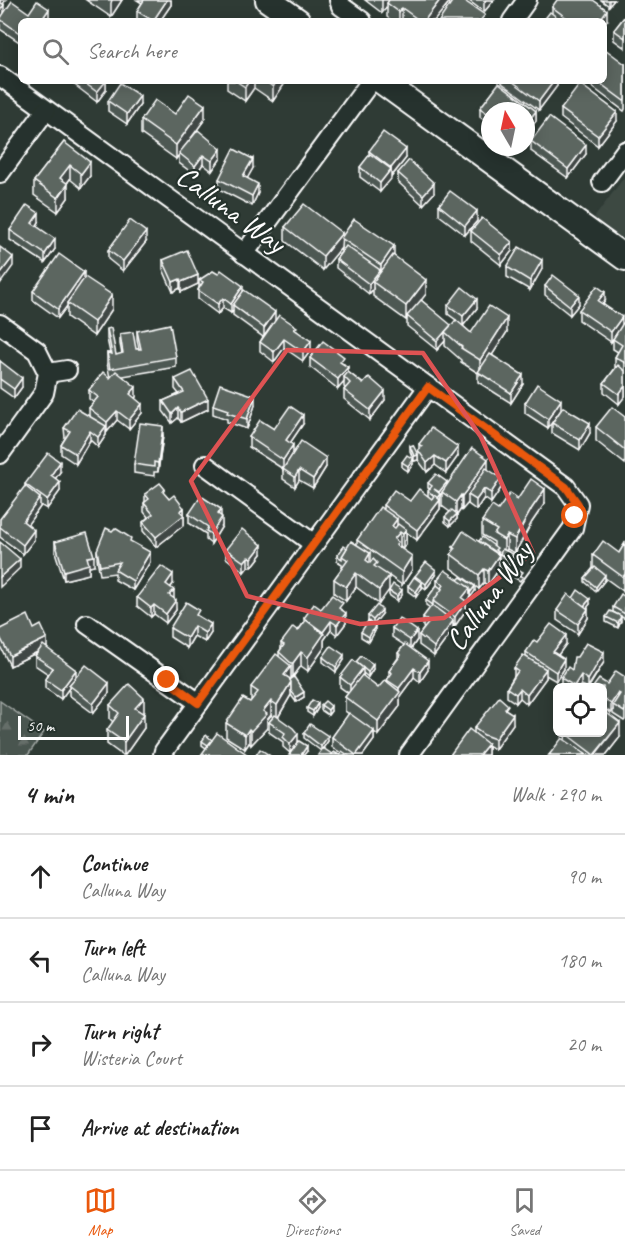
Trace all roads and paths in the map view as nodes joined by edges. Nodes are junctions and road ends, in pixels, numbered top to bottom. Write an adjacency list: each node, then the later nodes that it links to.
1 (268, 0): 4 (main road)
2 (339, 0): 5 (street)
3 (527, 0): 6 (street)
4 (294, 18)
5 (358, 18)
6 (514, 18)
7 (0, 76): 10 (street, Calluna Way)
8 (369, 84): 14 (street)
9 (385, 84): 15 (main road)
10 (46, 110): 12 (street); 14 (street, Calluna Way)
11 (625, 151): 13 (street)
12 (0, 173)
13 (602, 182)
14 (244, 254): 19 (street, Calluna Way)
15 (625, 258)
16 (0, 324): 18 (street)
17 (67, 370): 18 (street)
18 (48, 372): 20 (street)
19 (428, 387): 22 (street); 26 (street, Calluna Way)
20 (0, 454)
21 (205, 465): 22 (street)
22 (314, 544): 24 (street)
23 (87, 624): 24 (street)
24 (198, 703): 25 (street)
25 (163, 755)
26 (409, 755)

